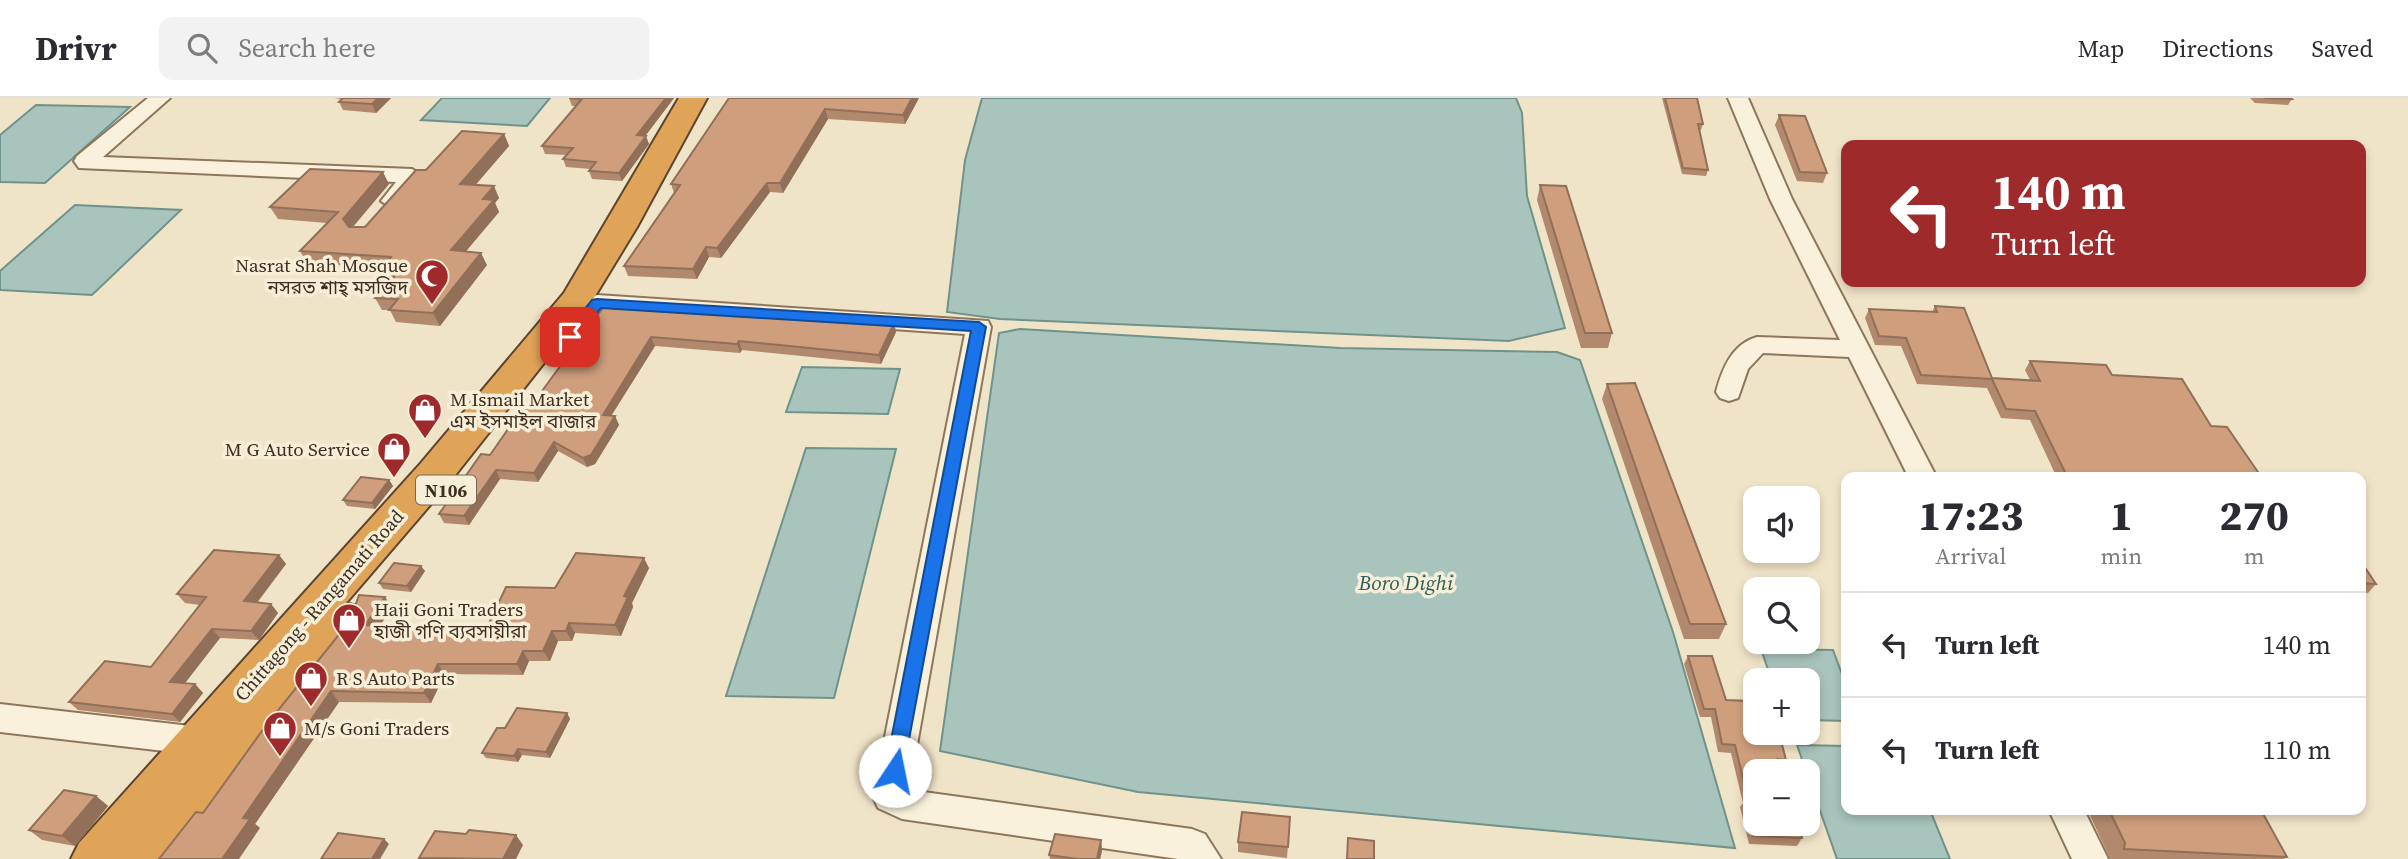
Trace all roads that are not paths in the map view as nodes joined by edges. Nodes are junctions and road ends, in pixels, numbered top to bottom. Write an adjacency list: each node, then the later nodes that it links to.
1 (160, 98): 5 (street)
2 (692, 98): 11 (highway, Chittagong - Rangamati Road / N106)
3 (715, 98): 6 (highway, Chittagong - Rangamati Road / N106)
4 (1738, 98): 7 (street)
5 (381, 214)
6 (597, 303): 14 (highway, Chittagong - Rangamati Road / N106); 15 (street)
7 (1860, 349): 8 (street); 9 (street)
8 (1729, 392)
9 (1920, 472)
10 (0, 718): 11 (street)
11 (199, 741): 13 (highway, Chittagong - Rangamati Road / N106)
12 (2068, 815): 16 (street)
13 (96, 859)
14 (143, 859)
15 (1203, 859)
16 (2090, 859)

